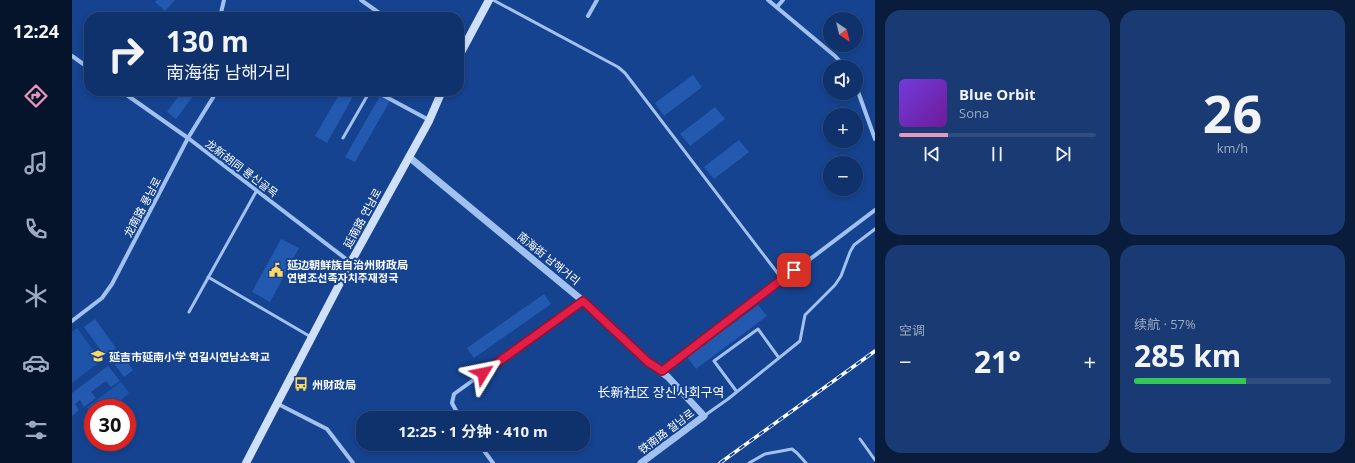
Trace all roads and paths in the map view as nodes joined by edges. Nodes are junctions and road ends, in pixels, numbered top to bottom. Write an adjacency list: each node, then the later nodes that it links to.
1 (224, 0): 9 (street)
2 (361, 0): 10 (street)
3 (489, 0): 12 (main road)
4 (492, 0): 32 (lane)
5 (597, 0): 11 (street)
6 (768, 0): 8 (street)
7 (783, 0): 8 (street)
8 (777, 7): 14 (street)
9 (221, 12)
10 (377, 12)
11 (588, 16)
12 (464, 47)
13 (72, 56): 15 (street)
14 (839, 60)
15 (84, 64)
16 (128, 96): 23 (street, 龙新胡同 룡신골목)
17 (214, 96): 23 (street, 龙南路 룡남로)
18 (367, 96): 24 (lane)
19 (383, 96): 22 (street)
20 (440, 96): 22 (main road, 延南路 연남로)
21 (861, 100): 25 (street)
22 (429, 121): 26 (main road, 延南路 연남로)
23 (188, 138): 27 (street, 龙新胡同 룡신골목); 35 (street, 龙南路 룡남로)
24 (343, 138)
25 (875, 139)
26 (408, 157): 30 (main road, 延南路 연남로); 33 (street, 南海街 남해거리)
27 (257, 190): 30 (street, 龙新胡同 룡신골목); 31 (lane)
28 (875, 210): 32 (street)
29 (875, 229): 37 (lane)
30 (351, 262): 36 (main road, 延南路 연남로)
31 (208, 277): 34 (lane); 36 (lane)
32 (782, 279): 38 (street)
33 (583, 301): 38 (street, 南海街 남해거리); 41 (street)
34 (190, 312)
35 (72, 321)
36 (311, 338): 40 (main road, 延南路 연남로)
37 (779, 358): 39 (lane); 39 (lane)
38 (662, 371): 42 (street, 南海街 남해거리)
39 (737, 392): 42 (lane)
40 (278, 404): 46 (main road, 延南路 연남로); 47 (street)
41 (456, 411)
42 (704, 416): 49 (street, 铁南路 철남로)
43 (860, 439): 45 (lane)
44 (484, 451): 48 (street)
45 (875, 460)
46 (246, 463)
47 (353, 463)
48 (493, 463)
49 (641, 463)
50 (749, 463): 51 (lane)
51 (806, 463)

